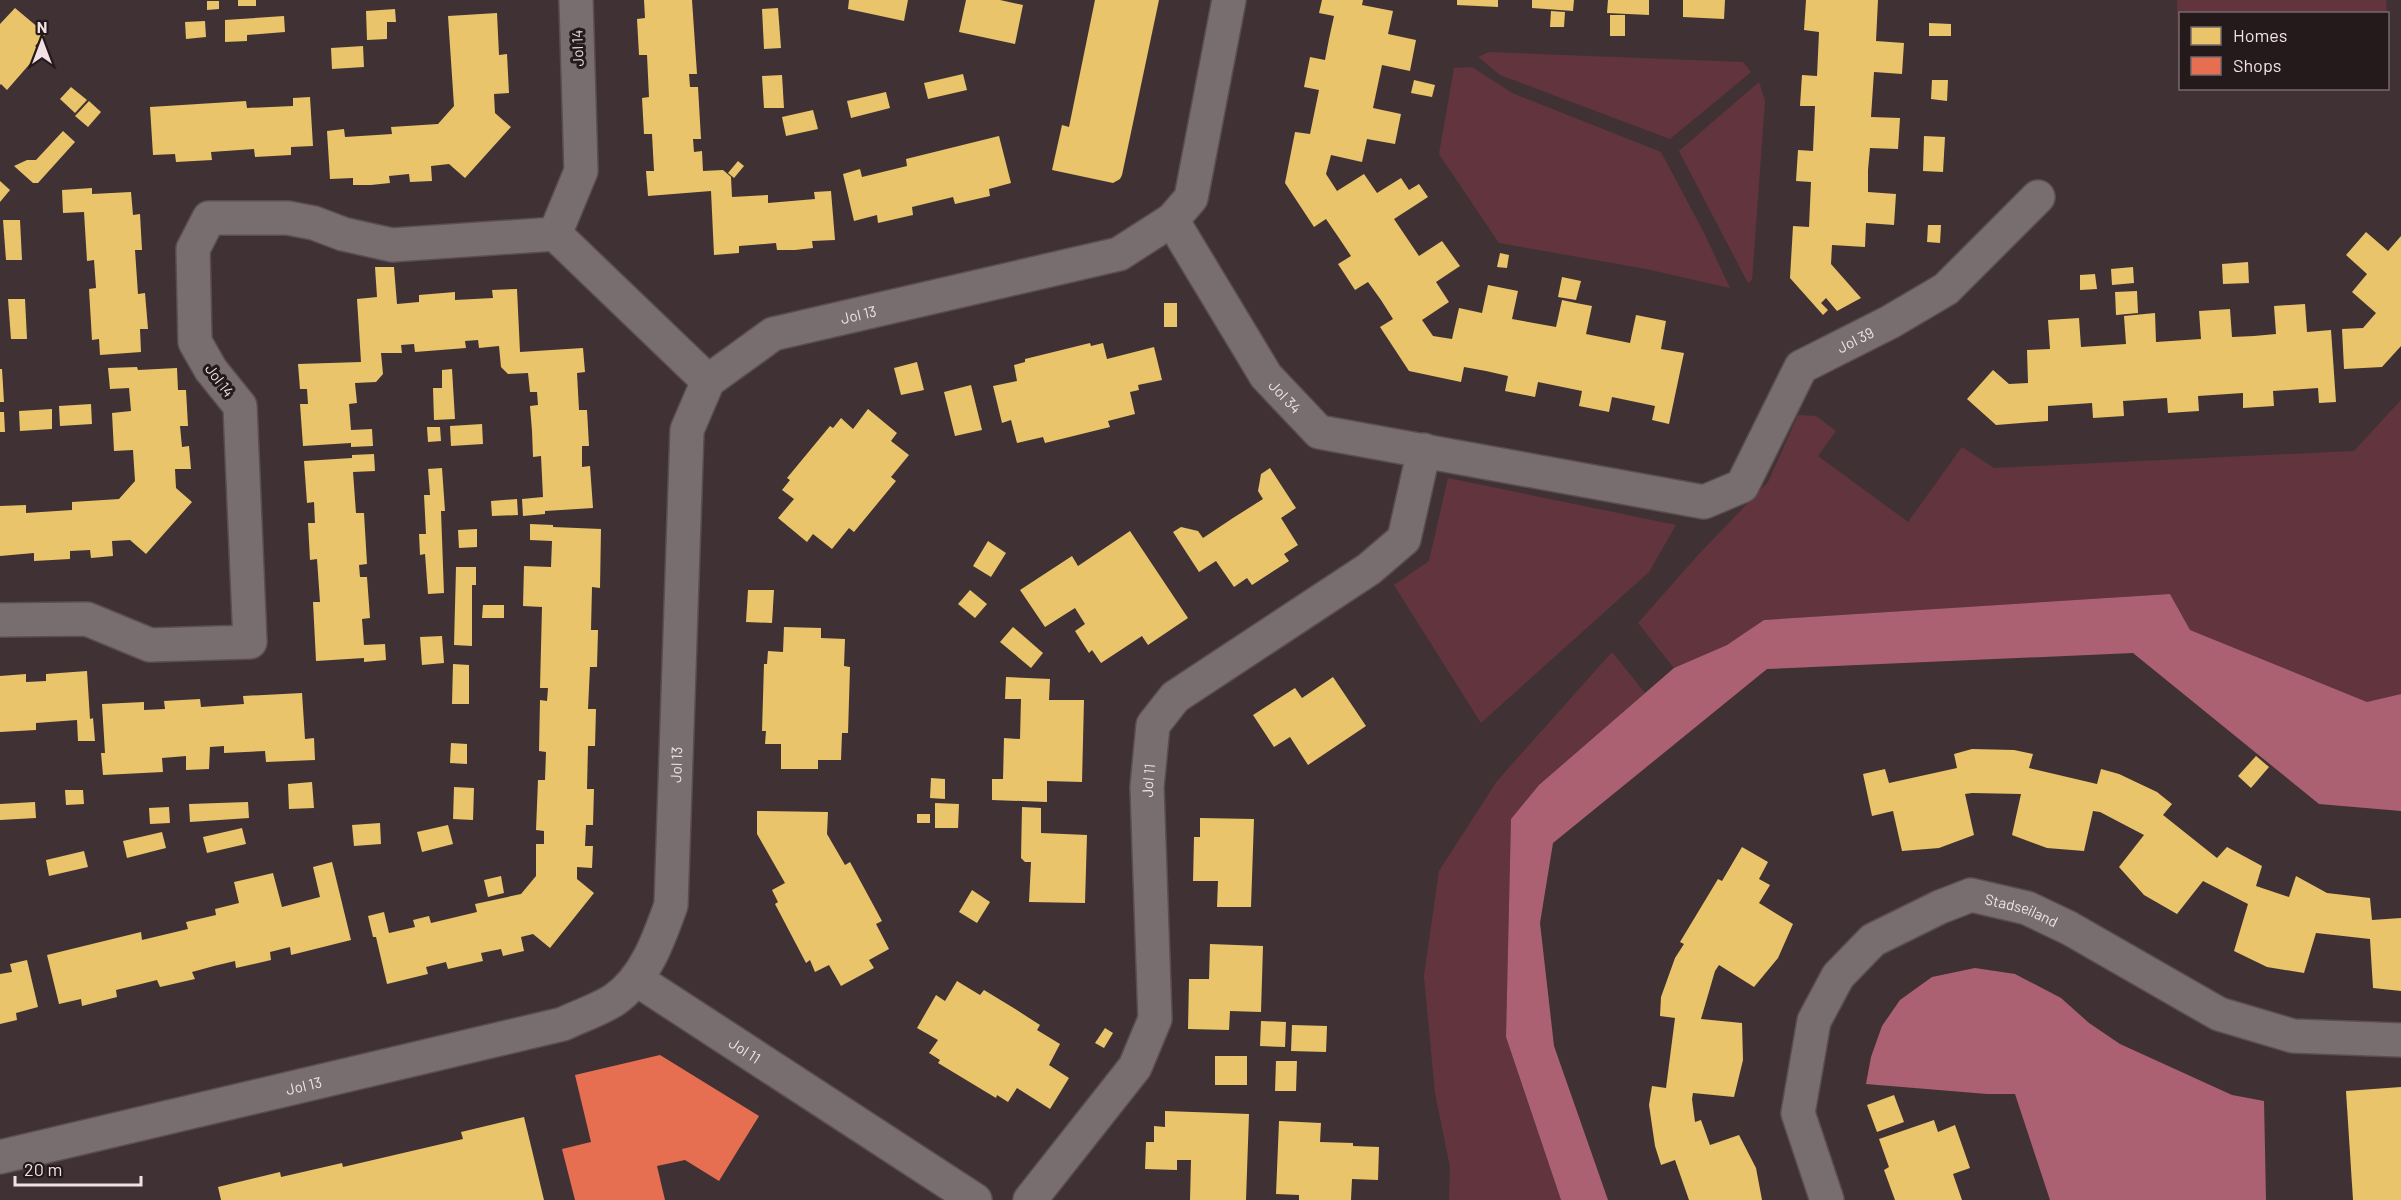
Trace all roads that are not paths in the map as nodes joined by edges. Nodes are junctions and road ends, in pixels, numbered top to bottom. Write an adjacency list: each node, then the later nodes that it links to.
1 (576, 0): 5 (street, Jol 14)
2 (1229, 0): 4 (street)
3 (2038, 197): 8 (street, Jol 39)
4 (1172, 220): 6 (street, Jol 13); 7 (street, Jol 34)
5 (555, 234): 6 (street); 9 (street, Jol 14)
6 (708, 381): 10 (street, Jol 13)
7 (1424, 450): 8 (street, Jol 34); 14 (street, Jol 11)
8 (1704, 502)
9 (0, 620)
10 (636, 979): 12 (street, Jol 13); 13 (street, Jol 11)
11 (2401, 1040): 15 (street, Stadseiland)
12 (0, 1157)
13 (975, 1200)
14 (1030, 1200)
15 (1827, 1200)

